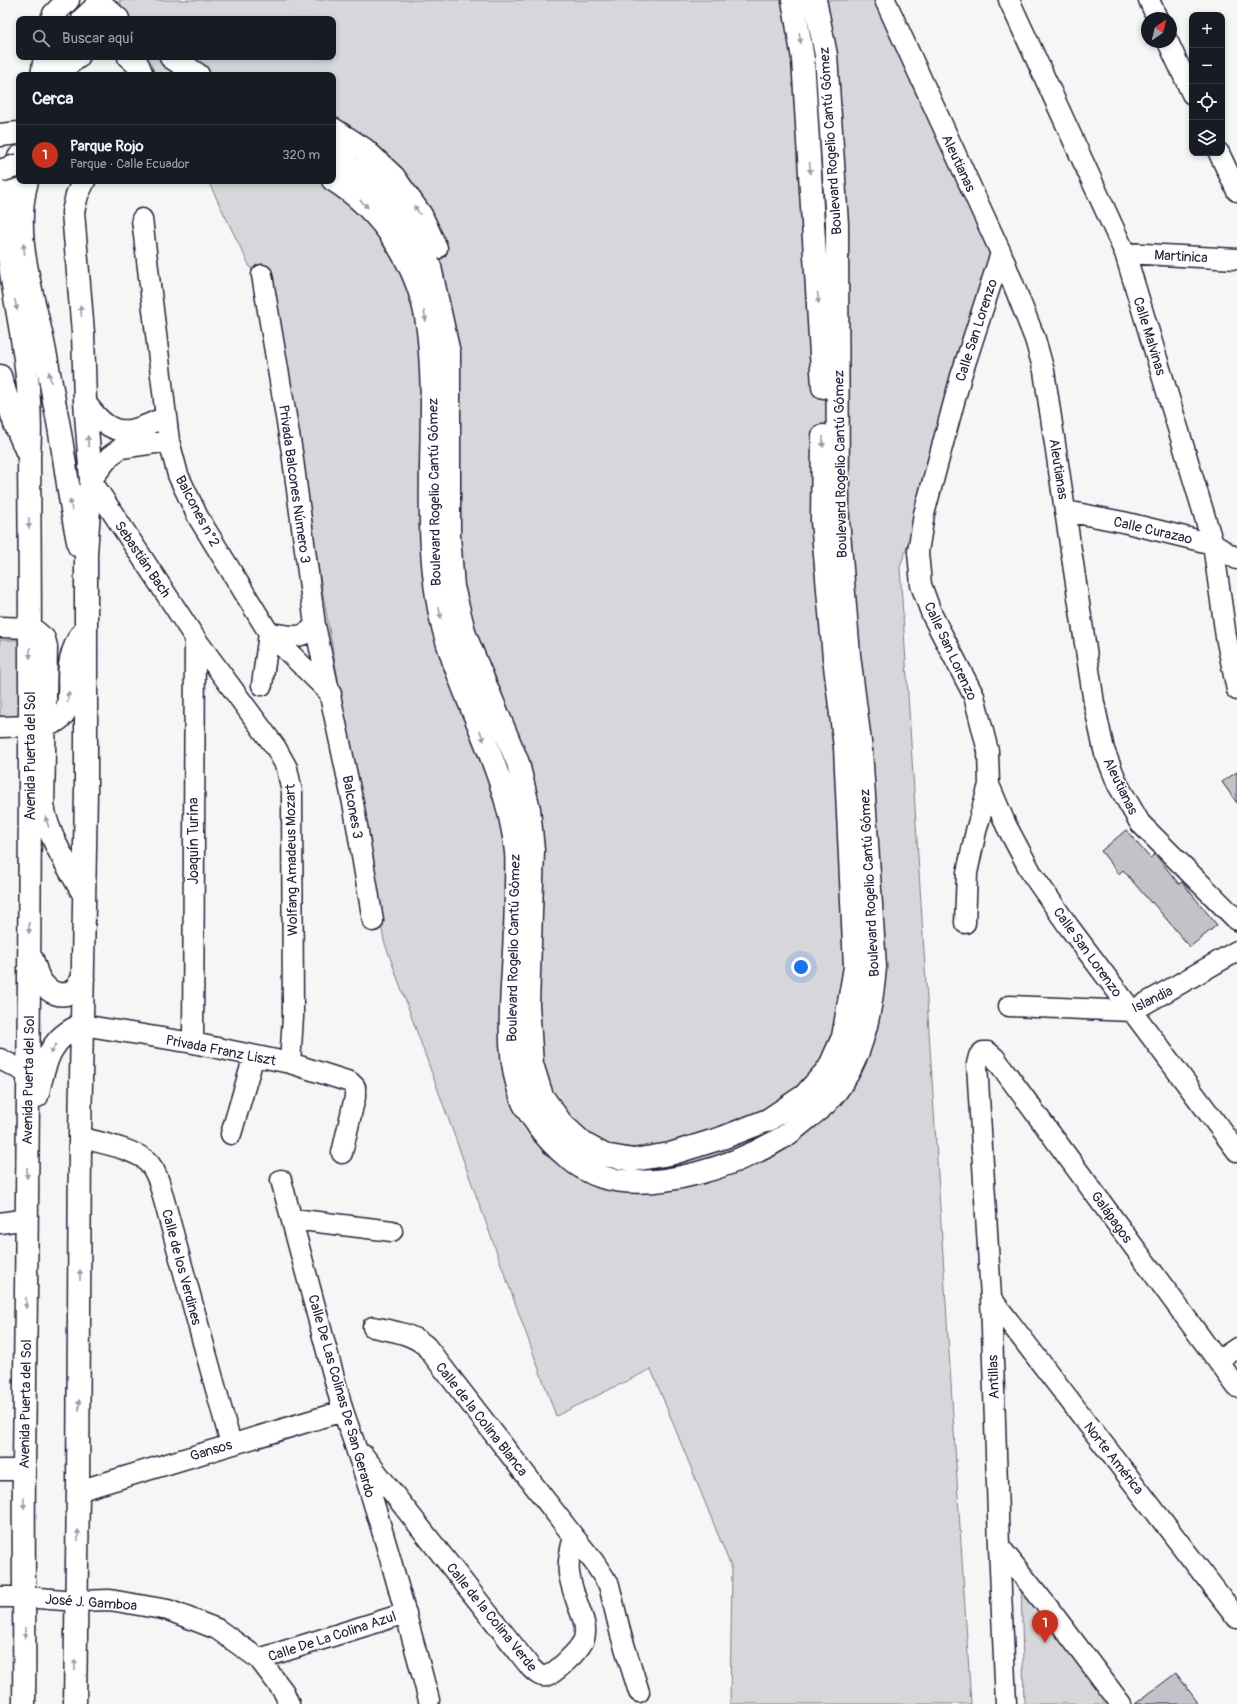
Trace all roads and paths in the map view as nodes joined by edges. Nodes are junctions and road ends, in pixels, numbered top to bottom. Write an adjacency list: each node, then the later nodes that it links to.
1 (793, 0): 35 (main road, Boulevard Rogelio Cantú Gómez, one-way to 35)
2 (815, 0): 26 (main road, Boulevard Rogelio Cantú Gómez, one-way to 2)
3 (885, 0): 32 (street, Aleutianas)
4 (1009, 0): 31 (street, Calle Malvinas)
5 (1149, 0): 7 (street)
6 (98, 1): 8 (main road); 9 (main road)
7 (1154, 12)
8 (86, 16)
9 (115, 16)
10 (1171, 48): 17 (street)
11 (70, 60): 14 (main road)
12 (132, 60): 15 (main road)
13 (176, 60): 16 (main road)
14 (53, 67)
15 (141, 72)
16 (194, 72)
17 (1189, 88)
18 (336, 132): 35 (main road, one-way to 18)
19 (16, 133): 20 (main road)
20 (0, 135)
21 (336, 156): 35 (main road, Boulevard Rogelio Cantú Gómez)
22 (1220, 156): 29 (street)
23 (16, 165): 41 (main road, one-way to 41)
24 (16, 166): 25 (main road, bridge)
25 (0, 171)
26 (336, 182)
27 (26, 184): 45 (main road, one-way to 27)
28 (82, 184): 37 (main road, one-way to 28)
29 (1237, 191)
30 (142, 219): 38 (street, Balcones n°2)
31 (1125, 253): 33 (street, Martinica); 44 (street, Calle Malvinas)
32 (1001, 254): 43 (street, Aleutianas); 58 (street, Calle San Lorenzo)
33 (1237, 259)
34 (262, 274): 47 (street, Privada Balcones Número 3)
35 (449, 353)
36 (0, 376): 41 (main road)
37 (85, 401): 39 (street); 42 (main road, one-way to 37)
38 (167, 416): 39 (street); 40 (street, Balcones n°2)
39 (119, 440): 40 (street); 42 (street)
40 (169, 441): 51 (street, Balcones n°2)
41 (29, 456): 49 (main road, one-way to 49)
42 (91, 480): 45 (main road); 52 (street, Sebastián Bach)
43 (1066, 511): 44 (street, Calle Curazao); 62 (street, Aleutianas)
44 (1213, 544): 46 (street, Calle Curazao); 54 (street, Calle Malvinas)
45 (86, 554): 50 (main road)
46 (1237, 559)
47 (316, 626): 51 (street); 55 (street, Privada Balcones Número 3)
48 (0, 628): 49 (street)
49 (31, 628): 56 (main road)
50 (86, 629): 56 (main road, one-way to 50); 61 (main road)
51 (269, 633): 53 (street); 55 (street, Balcones n°2)
52 (195, 638): 71 (street, Joaquín Turína); 75 (street, Wolfang Amadeus Mozart)
53 (262, 685)
54 (1237, 690)
55 (331, 694): 63 (street, Balcones 3)
56 (37, 725): 57 (street); 59 (main road, one-way to 56); 60 (main road, Avenida Puerta del Sol)
57 (0, 727)
58 (989, 784): 64 (street); 69 (street, Calle San Lorenzo)
59 (63, 855): 60 (main road); 61 (main road)
60 (29, 868): 65 (main road, Avenida Puerta del Sol, one-way to 65)
61 (84, 894): 67 (main road)
62 (1237, 920)
63 (373, 921)
64 (965, 922)
65 (29, 951): 67 (main road); 76 (main road, Avenida Puerta del Sol)
66 (1237, 952): 69 (street, Islandia)
67 (83, 979): 70 (main road)
68 (1009, 1006): 69 (street, Islandia)
69 (1132, 1011): 80 (street, Calle San Lorenzo)
70 (82, 1025): 71 (street, Privada Franz Liszt); 77 (main road, one-way to 77); 79 (main road)
71 (193, 1043): 73 (street, Privada Franz Liszt)
72 (983, 1052): 87 (street, Antillas); 90 (street, Galápagos)
73 (254, 1056): 75 (street, Privada Franz Liszt); 78 (street)
74 (0, 1059): 76 (street)
75 (290, 1063): 81 (street, Privada Franz Liszt)
76 (29, 1074): 77 (main road, Avenida Puerta del Sol)
77 (28, 1134): 83 (main road, Avenida Puerta del Sol, one-way to 83)
78 (231, 1134)
79 (80, 1137): 93 (street, Calle de los Verdines); 97 (main road, one-way to 79)
80 (1237, 1151)
81 (342, 1153)
82 (281, 1180): 84 (street, Calle De Las Colinas De San Gerardo)
83 (27, 1219): 85 (street); 96 (main road, Avenida Puerta del Sol, one-way to 96)
84 (293, 1219): 86 (street); 92 (street, Calle De Las Colinas De San Gerardo)
85 (0, 1223)
86 (392, 1231)
87 (991, 1298): 99 (street, Antillas); 104 (street, Norte América)
88 (373, 1327): 98 (street, Calle de la Colina Blanca)
89 (1237, 1348): 90 (street)
90 (1218, 1361): 91 (street, Galápagos)
91 (1237, 1387)
92 (344, 1411): 93 (street, Gansos); 94 (street, Calle De Las Colinas De San Gerardo)
93 (230, 1444): 97 (street, Gansos)
94 (356, 1447): 98 (street, Calle de la Colina Verde); 103 (street, Calle De Las Colinas De San Gerardo)
95 (0, 1470): 96 (street)
96 (24, 1470): 101 (main road, Avenida Puerta del Sol, one-way to 101)
97 (78, 1490): 102 (main road, one-way to 97)
98 (574, 1537): 106 (street, Calle de la Colina Blanca)
99 (999, 1546): 111 (street, Antillas); 112 (street)
100 (0, 1597): 101 (street, José J. Gamboa)
101 (25, 1597): 102 (street, José J. Gamboa); 108 (main road, Avenida Puerta del Sol, one-way to 108)
102 (77, 1601): 105 (street, José J. Gamboa); 109 (main road, one-way to 102)
103 (406, 1613): 105 (street, Calle De La Colina Azul); 107 (street, Calle De Las Colinas De San Gerardo)
104 (1237, 1618)
105 (259, 1659): 110 (street, José J. Gamboa)
106 (639, 1692)
107 (429, 1700)
108 (24, 1704)
109 (75, 1704)
110 (289, 1704)
111 (1006, 1704)
112 (1121, 1704)

